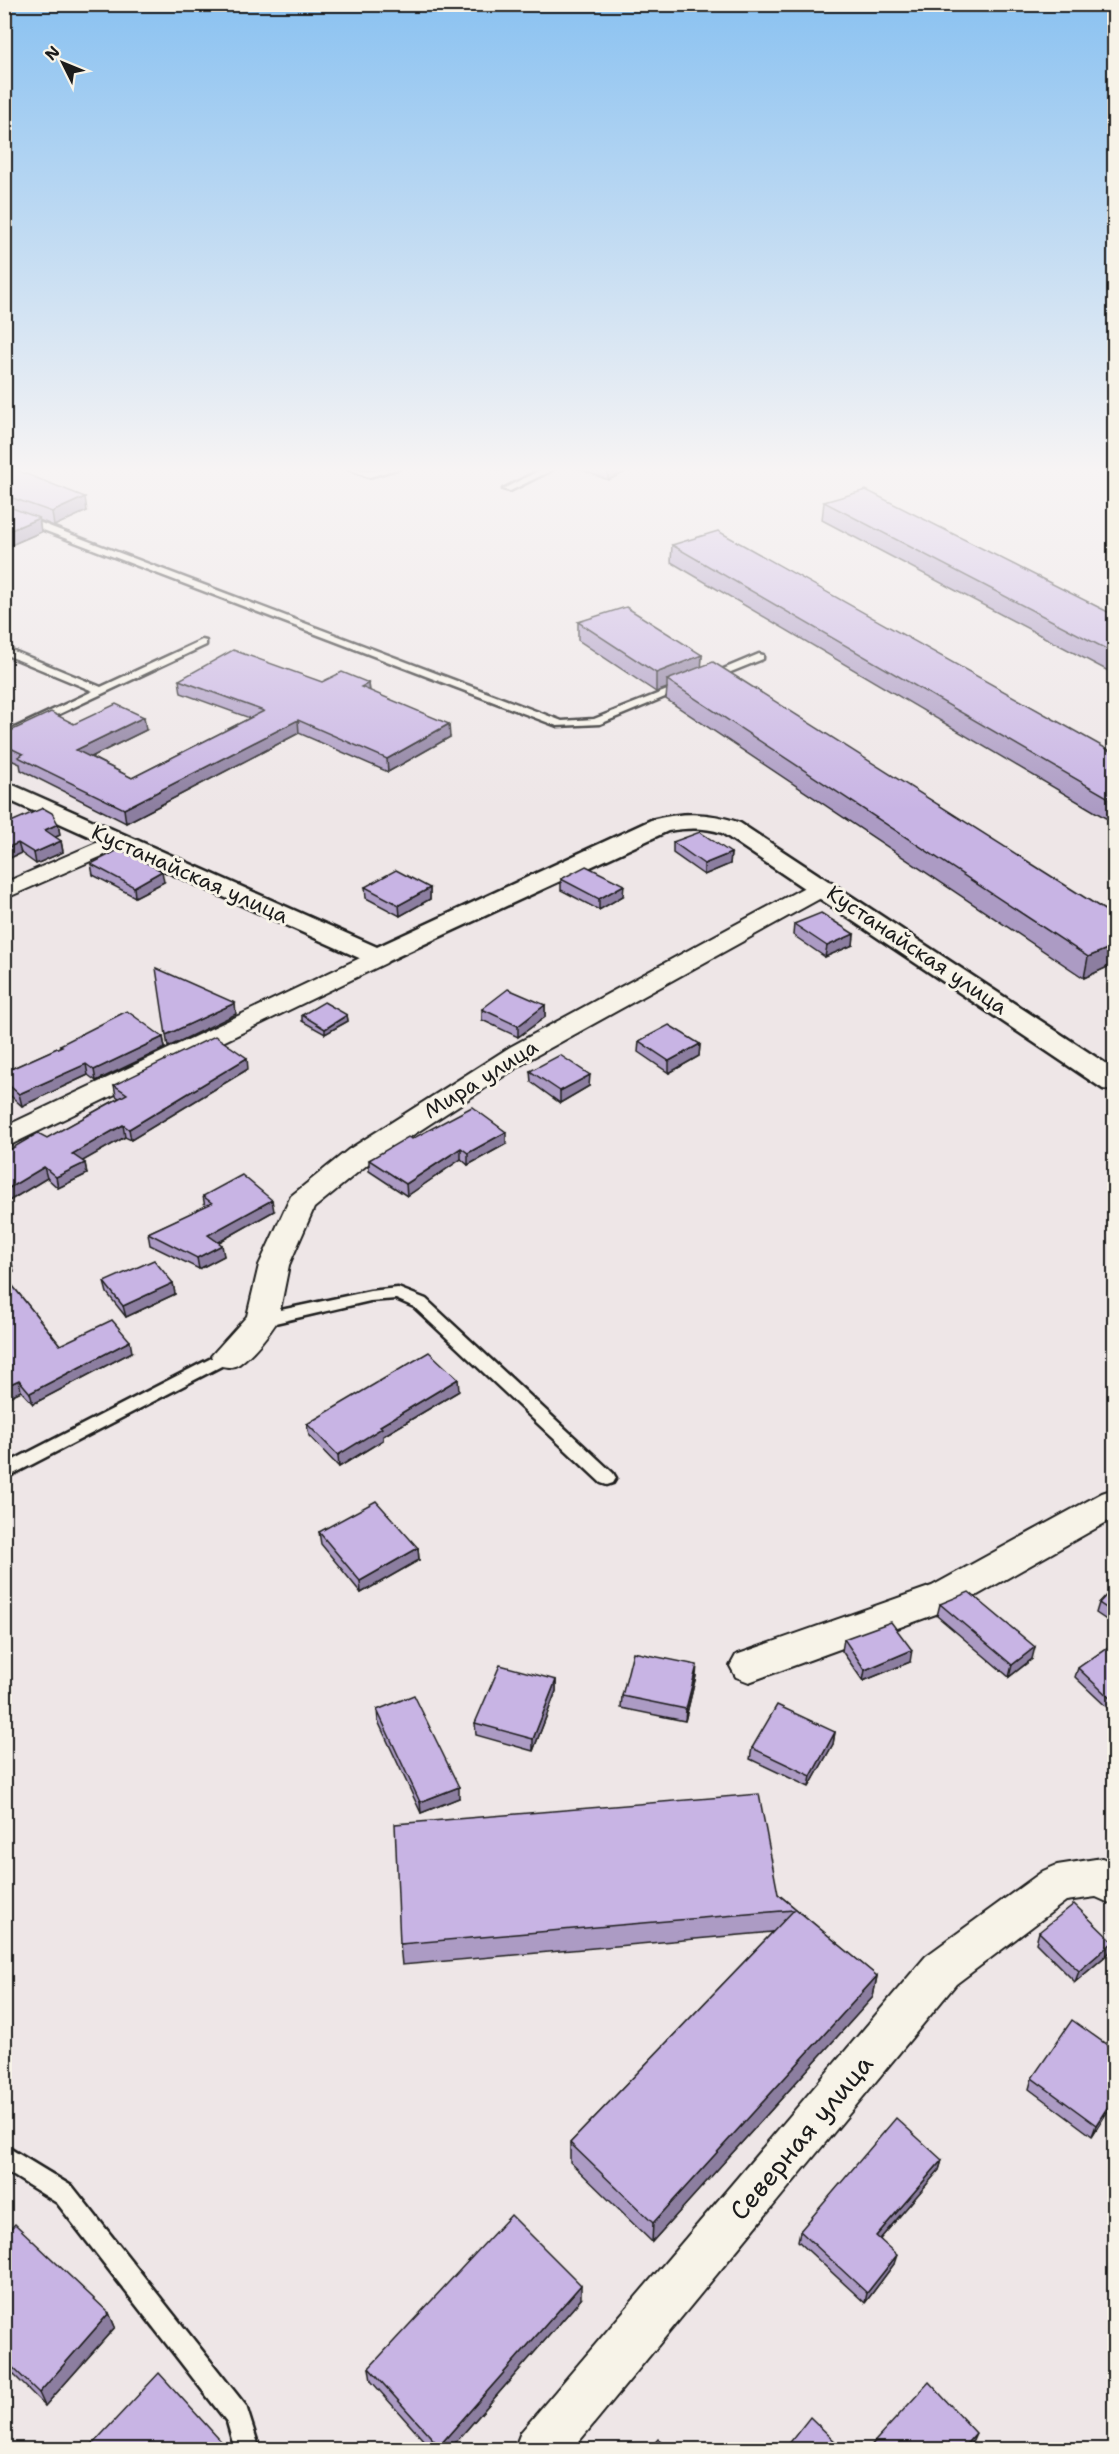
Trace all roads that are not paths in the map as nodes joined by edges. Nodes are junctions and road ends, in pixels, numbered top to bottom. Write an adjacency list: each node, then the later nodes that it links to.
1 (184, 581): 4 (lane)
2 (202, 643): 5 (lane)
3 (4, 650): 5 (lane)
4 (759, 657)
5 (102, 691): 6 (lane)
6 (4, 737)
7 (4, 788): 8 (street, Кустанайская улица)
8 (117, 841): 10 (street); 11 (street, Кустанайская улица)
9 (822, 886): 11 (street, Кустанайская улица); 12 (street, Кустанайская улица); 14 (street, Мира улица)
10 (4, 892)
11 (377, 958): 13 (street)
12 (1114, 1082)
13 (4, 1139)
14 (262, 1320): 15 (street); 17 (lane)
15 (227, 1356): 16 (lane)
16 (4, 1473)
17 (607, 1478)
18 (1114, 1502): 19 (street)
19 (749, 1666)
20 (1108, 1881): 23 (street, Северная улица)
21 (4, 2156): 22 (lane)
22 (248, 2450)
23 (538, 2450)

